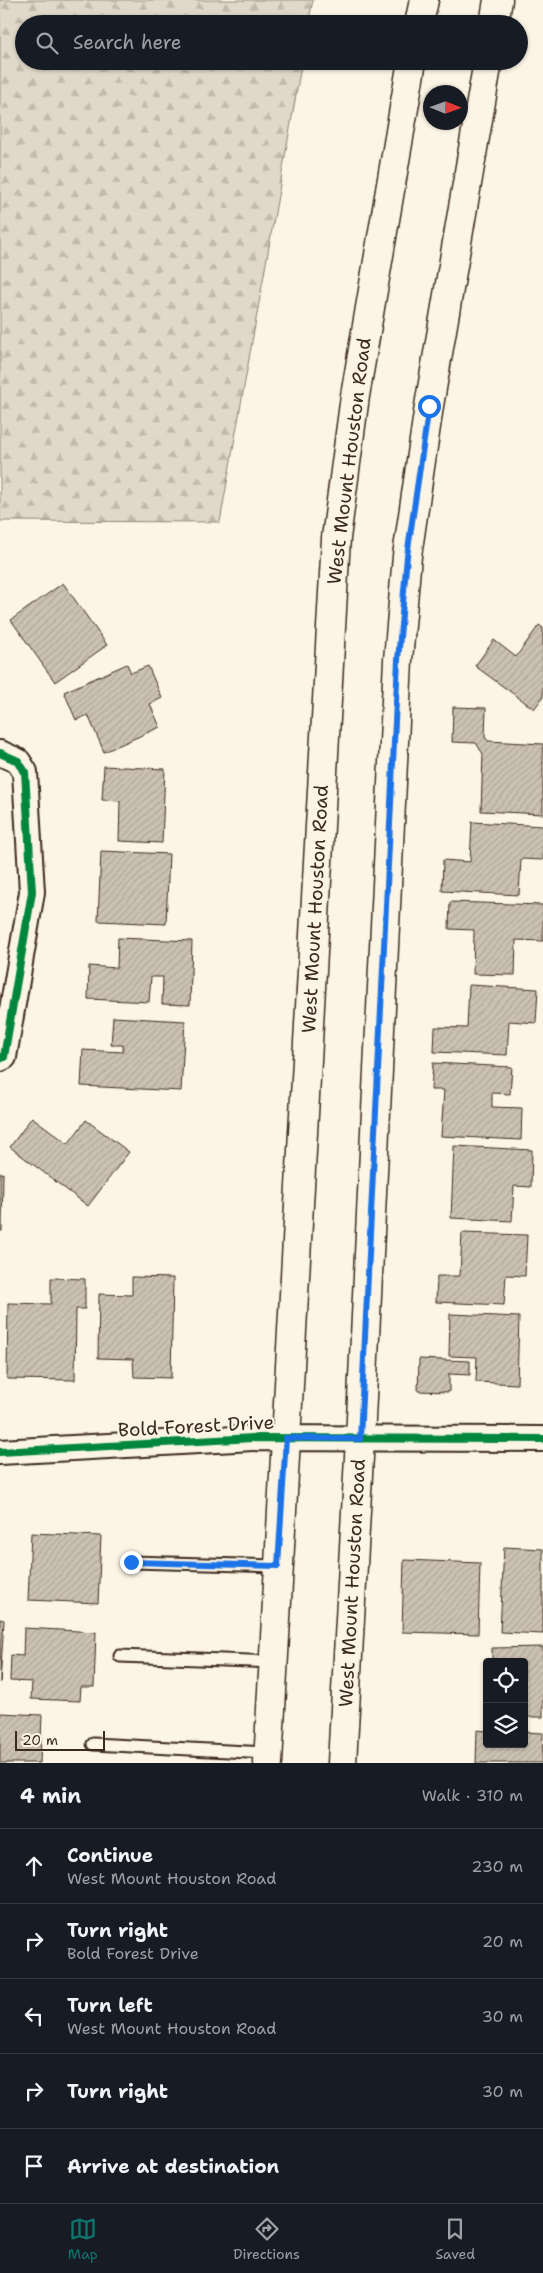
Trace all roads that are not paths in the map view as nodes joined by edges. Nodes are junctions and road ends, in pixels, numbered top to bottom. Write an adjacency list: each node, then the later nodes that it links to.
1 (424, 0): 3 (main road)
2 (498, 0): 4 (main road)
3 (421, 15)
4 (496, 15)
5 (410, 70): 9 (main road, West Mount Houston Road)
6 (486, 70): 10 (main road, West Mount Houston Road)
7 (9, 757): 8 (street)
8 (2, 1058)
9 (286, 1438): 10 (street, Bold Forest Drive); 12 (street, Bold Forest Drive); 14 (main road, West Mount Houston Road)
10 (360, 1439): 11 (street, Bold Forest Drive); 19 (main road, West Mount Houston Road)
11 (543, 1439)
12 (0, 1452)
13 (131, 1562): 14 (lane)
14 (278, 1566): 16 (main road, West Mount Houston Road)
15 (120, 1656): 16 (lane)
16 (273, 1662): 18 (main road, West Mount Houston Road)
17 (93, 1744): 18 (lane)
18 (268, 1758)
19 (342, 1763)

